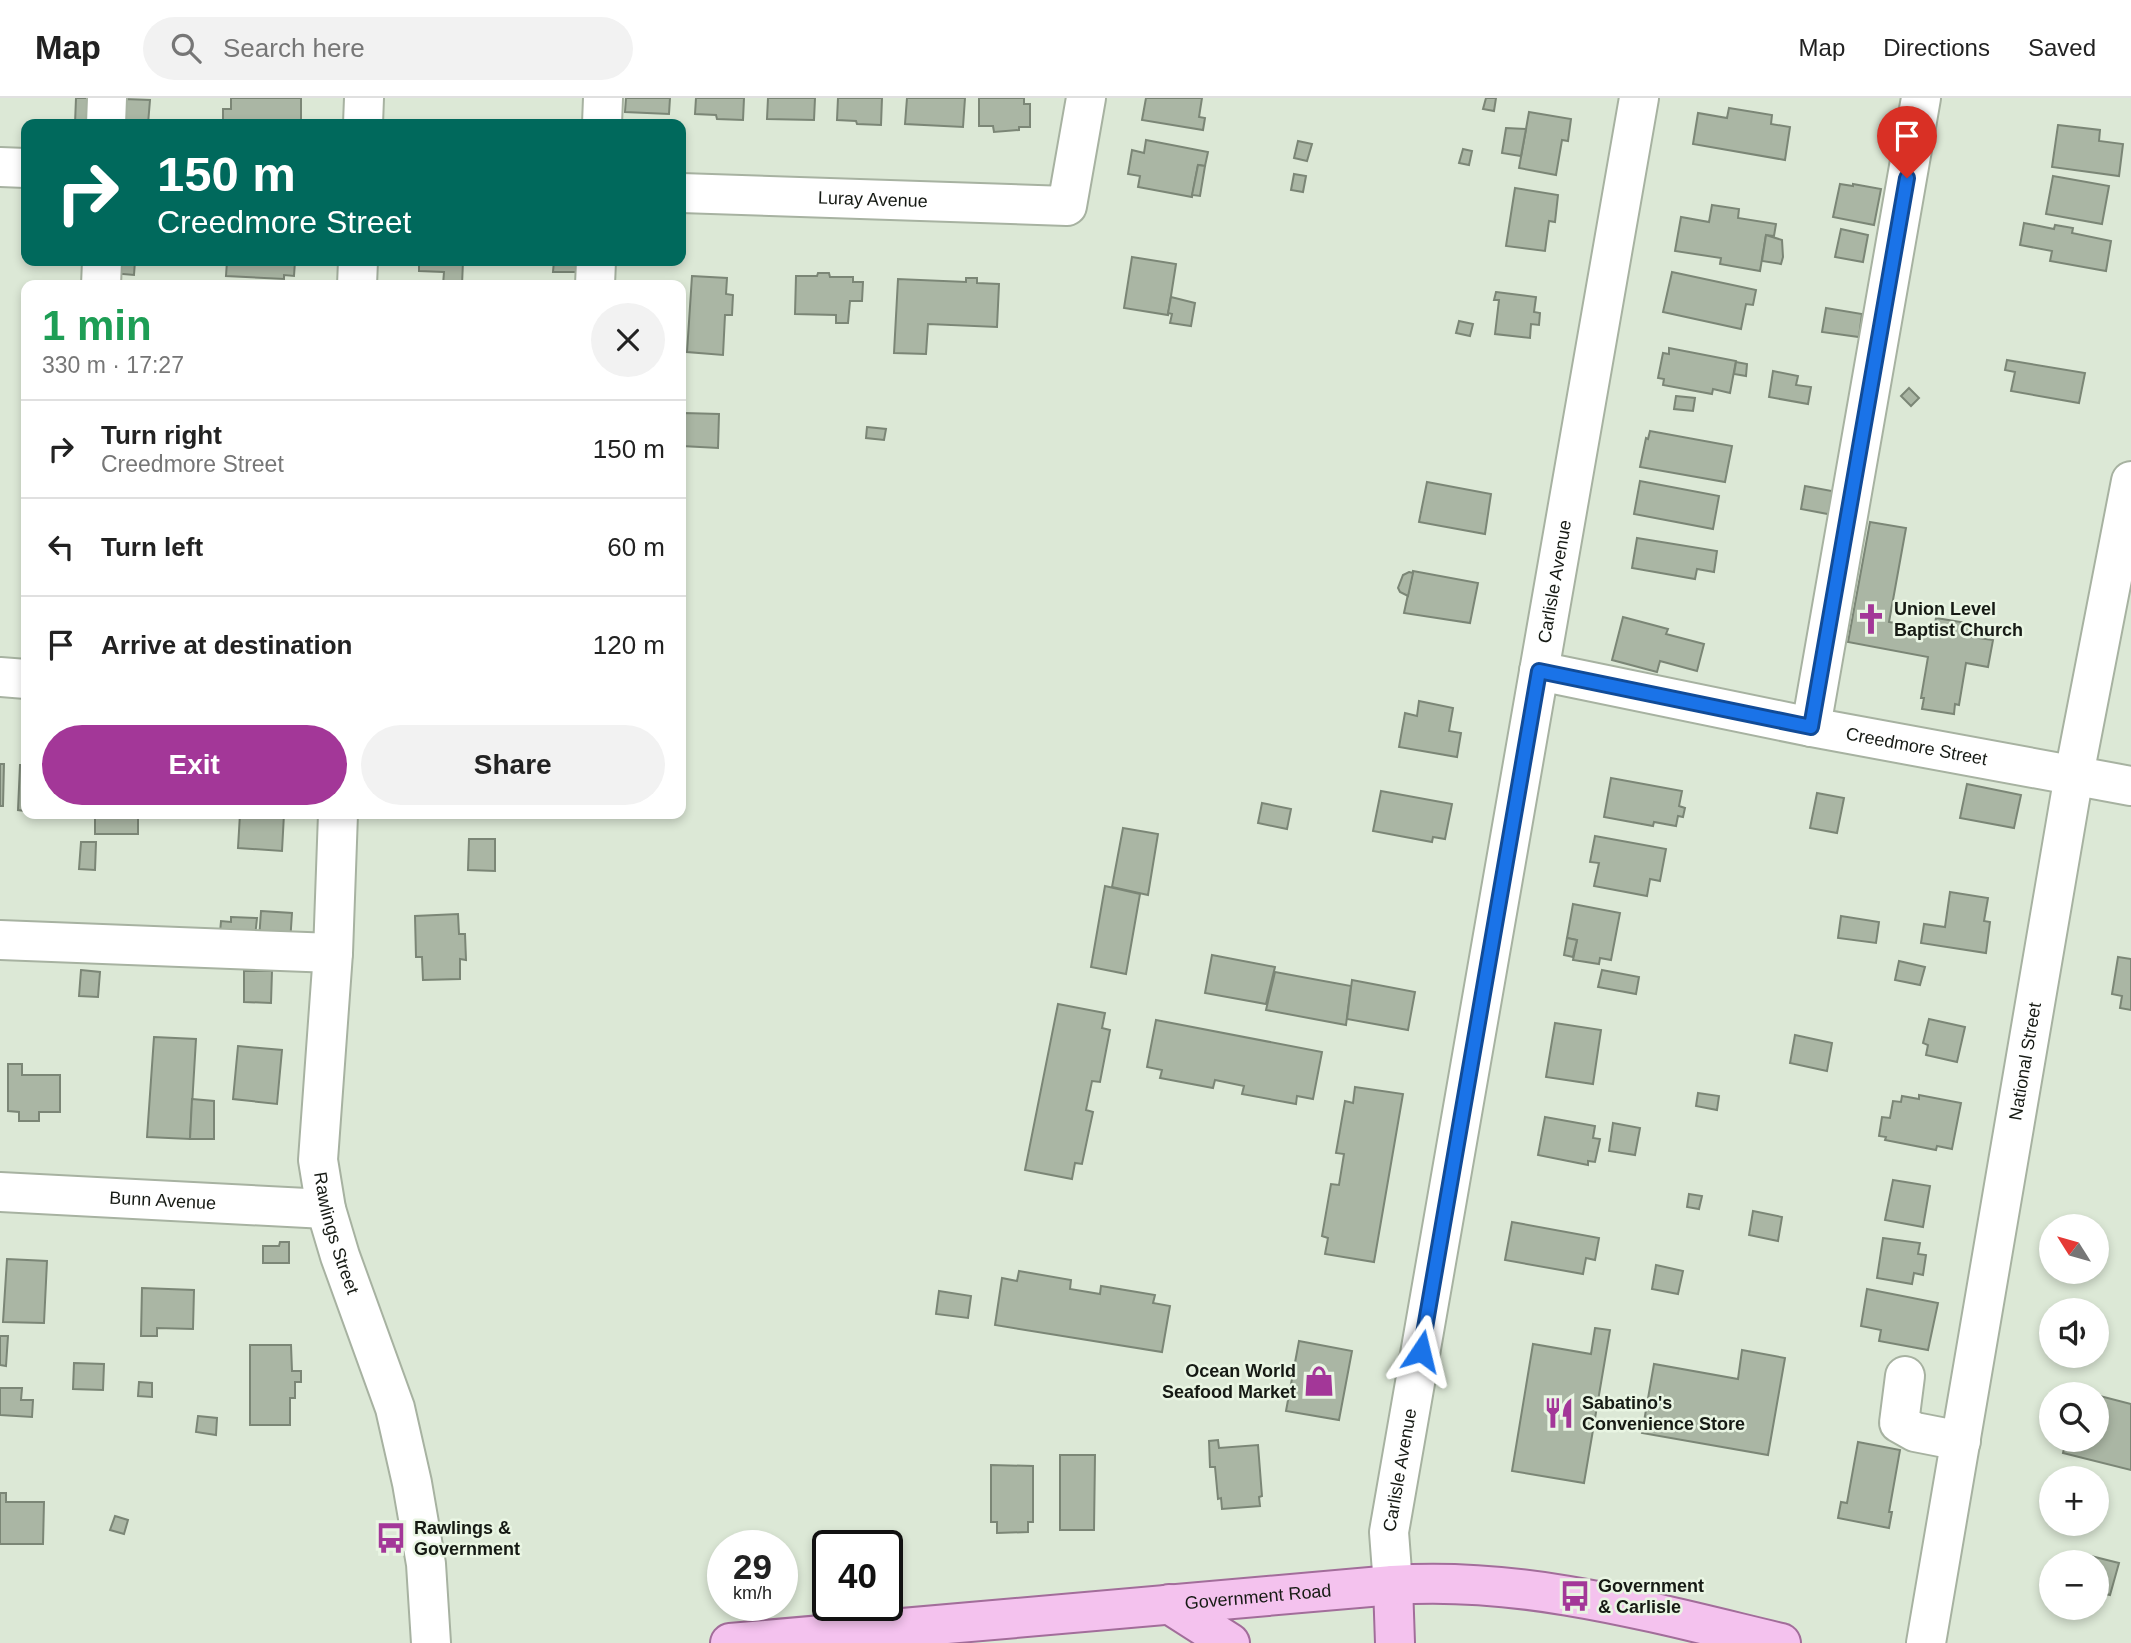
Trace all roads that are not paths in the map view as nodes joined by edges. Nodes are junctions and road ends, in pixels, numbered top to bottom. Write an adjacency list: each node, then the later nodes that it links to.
1 (107, 98): 7 (street)
2 (363, 98): 8 (street)
3 (603, 98): 9 (street)
4 (1086, 98): 12 (street, Luray Avenue)
5 (1639, 98): 14 (street, Carlisle Avenue)
6 (1921, 98): 17 (street)
7 (106, 119)
8 (363, 119)
9 (602, 119)
10 (0, 167): 11 (street)
11 (21, 168)
12 (686, 193)
13 (2131, 481): 18 (street, National Street)
14 (1539, 671): 17 (street, Creedmore Street); 27 (street, Carlisle Avenue)
15 (0, 677): 16 (street)
16 (21, 678)
17 (1811, 727): 18 (street, Creedmore Street)
18 (2074, 775): 19 (street, Creedmore Street); 26 (street, National Street)
19 (2131, 786)
20 (338, 819): 22 (street, Rawlings Street)
21 (0, 940): 22 (street)
22 (333, 953): 24 (street, Rawlings Street)
23 (0, 1192): 24 (street, Bunn Avenue)
24 (326, 1209): 29 (street, Rawlings Street)
25 (1905, 1376): 26 (street)
26 (1961, 1441): 34 (street, National Street)
27 (1392, 1585): 28 (main road, Government Road); 32 (main road, Carlisle Avenue); 33 (main road, Government Road)
28 (1169, 1604): 30 (main road, Government Road); 31 (main road)
29 (431, 1643)
30 (730, 1643)
31 (1230, 1643)
32 (1395, 1643)
33 (1781, 1643)
34 (1926, 1643)

